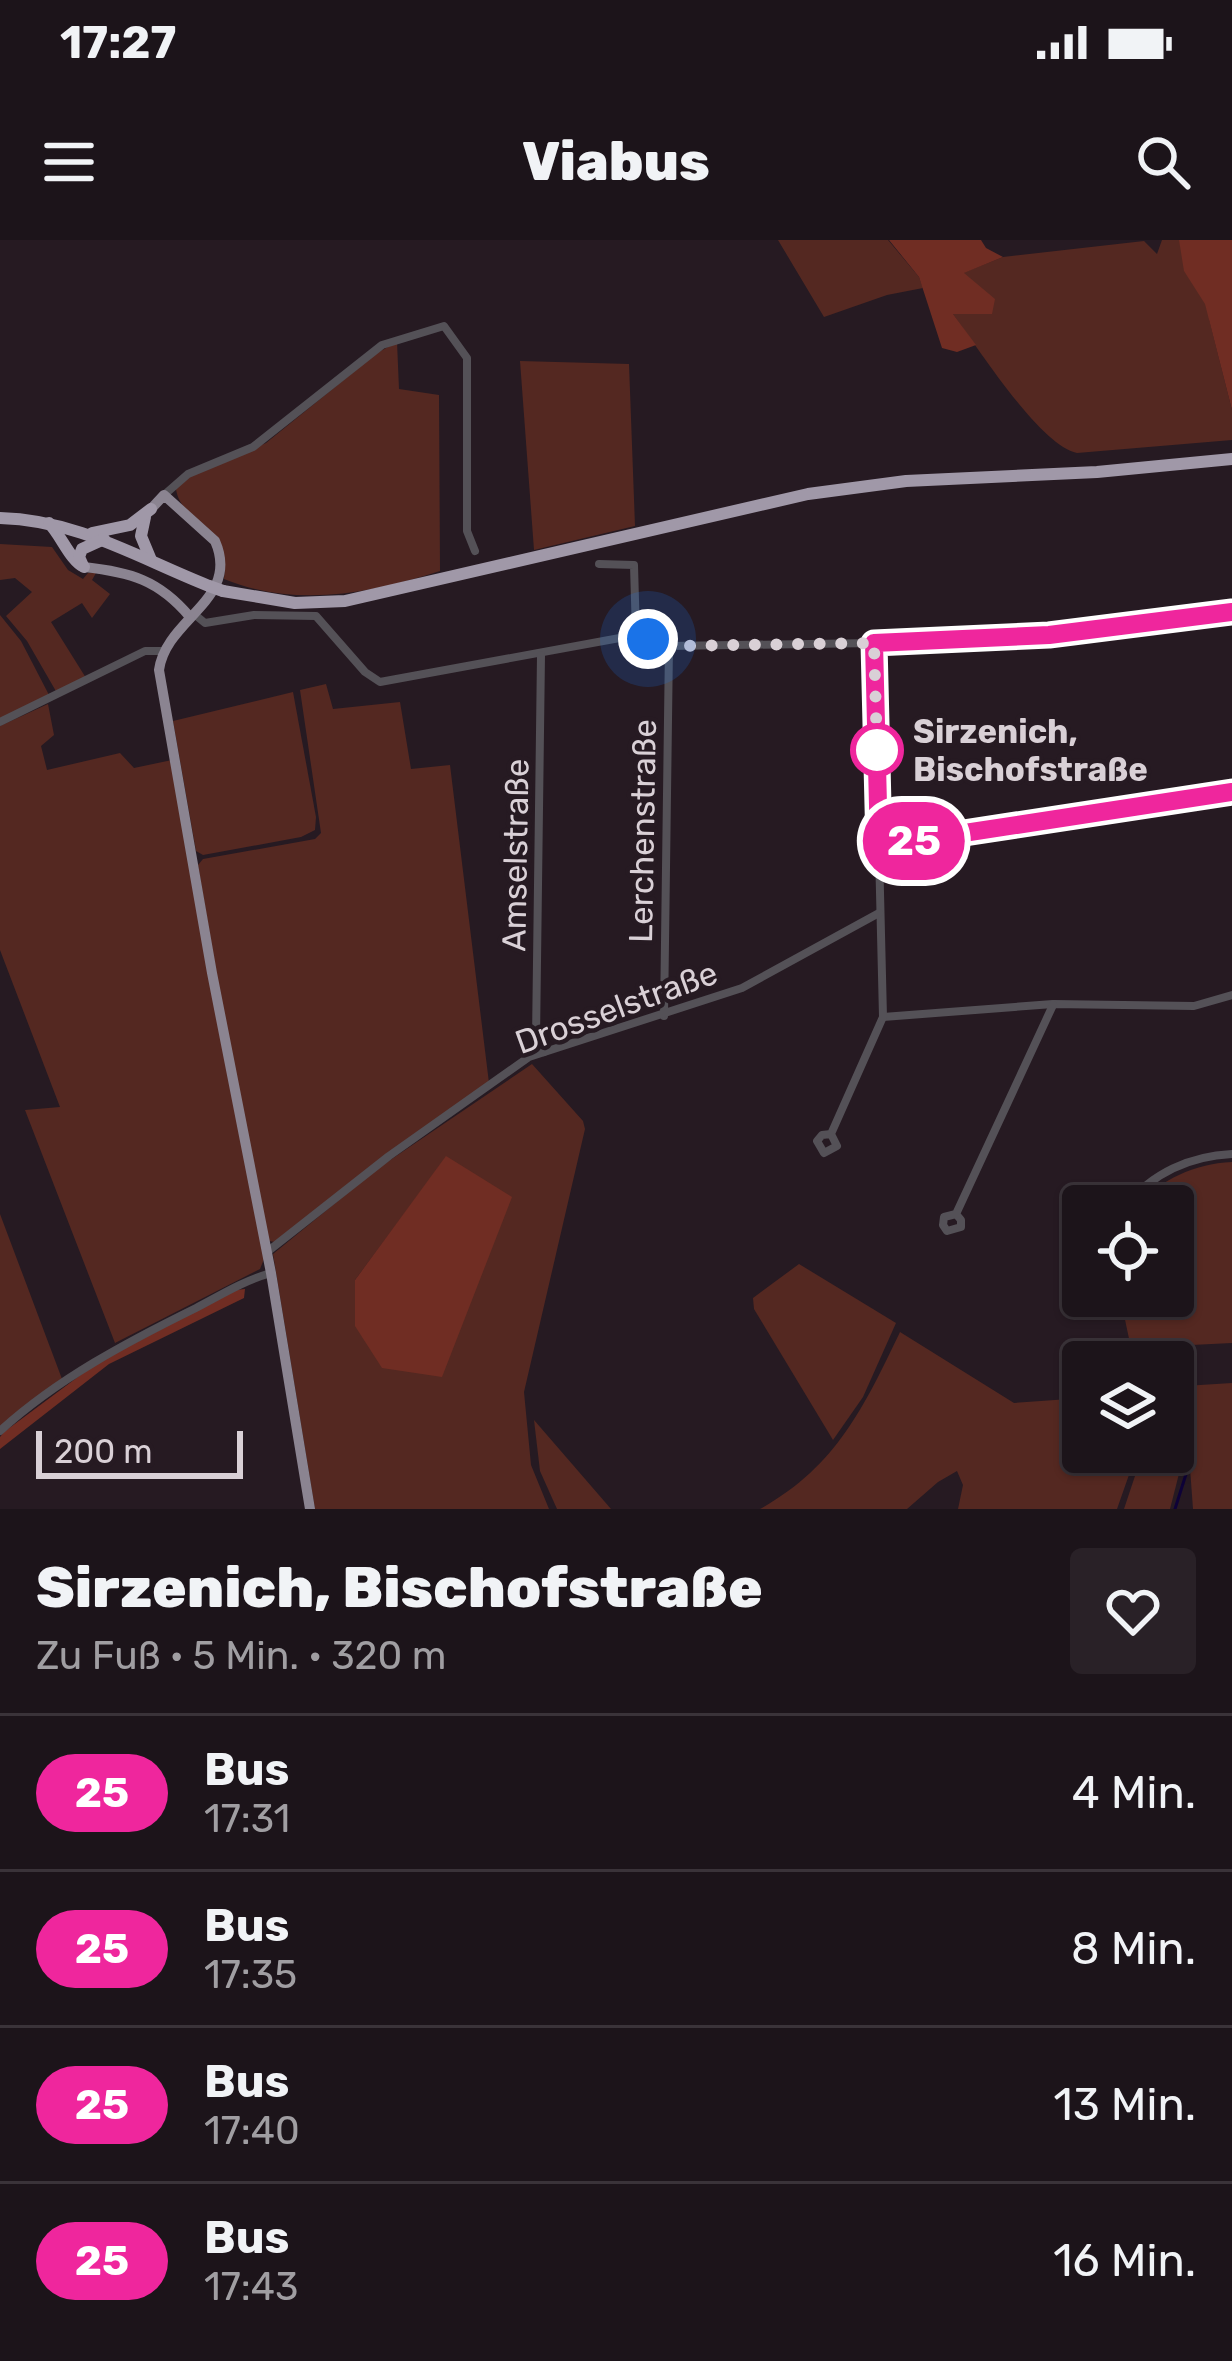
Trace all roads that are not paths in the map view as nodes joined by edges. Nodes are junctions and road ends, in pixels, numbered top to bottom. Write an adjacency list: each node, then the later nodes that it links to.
1 (1232, 459): 9 (highway, bridge)
2 (164, 495): 3 (main road); 8 (street); 13 (main road)
3 (151, 509): 6 (highway); 9 (highway)
4 (0, 518): 5 (highway)
5 (49, 523): 6 (highway); 11 (highway)
6 (88, 533): 7 (highway)
7 (104, 539): 9 (highway); 11 (highway)
8 (475, 551)
9 (152, 561)
10 (599, 564): 14 (street)
11 (84, 567): 13 (main road)
12 (1232, 612): 15 (street)
13 (192, 615): 17 (main road); 18 (street)
14 (636, 635): 16 (street); 18 (street)
15 (874, 643): 16 (street); 21 (street)
16 (669, 646): 25 (street, Lerchenstraße)
17 (164, 651): 19 (street); 32 (main road)
18 (542, 655): 27 (street, Amselstraße)
19 (0, 722)
20 (1232, 792): 21 (street)
21 (879, 846): 22 (street)
22 (879, 913): 25 (street, Drosselstraße); 26 (street)
23 (1232, 994): 24 (street)
24 (1053, 1004): 26 (street); 31 (street)
25 (664, 1016): 27 (street, Drosselstraße)
26 (883, 1017): 28 (street)
27 (544, 1052): 32 (street, Drosselstraße)
28 (831, 1134)
29 (1232, 1154): 30 (street)
30 (1150, 1185)
31 (956, 1214)
32 (267, 1252): 33 (main road)
33 (271, 1273): 34 (street); 35 (main road)
34 (0, 1431)
35 (310, 1509)

